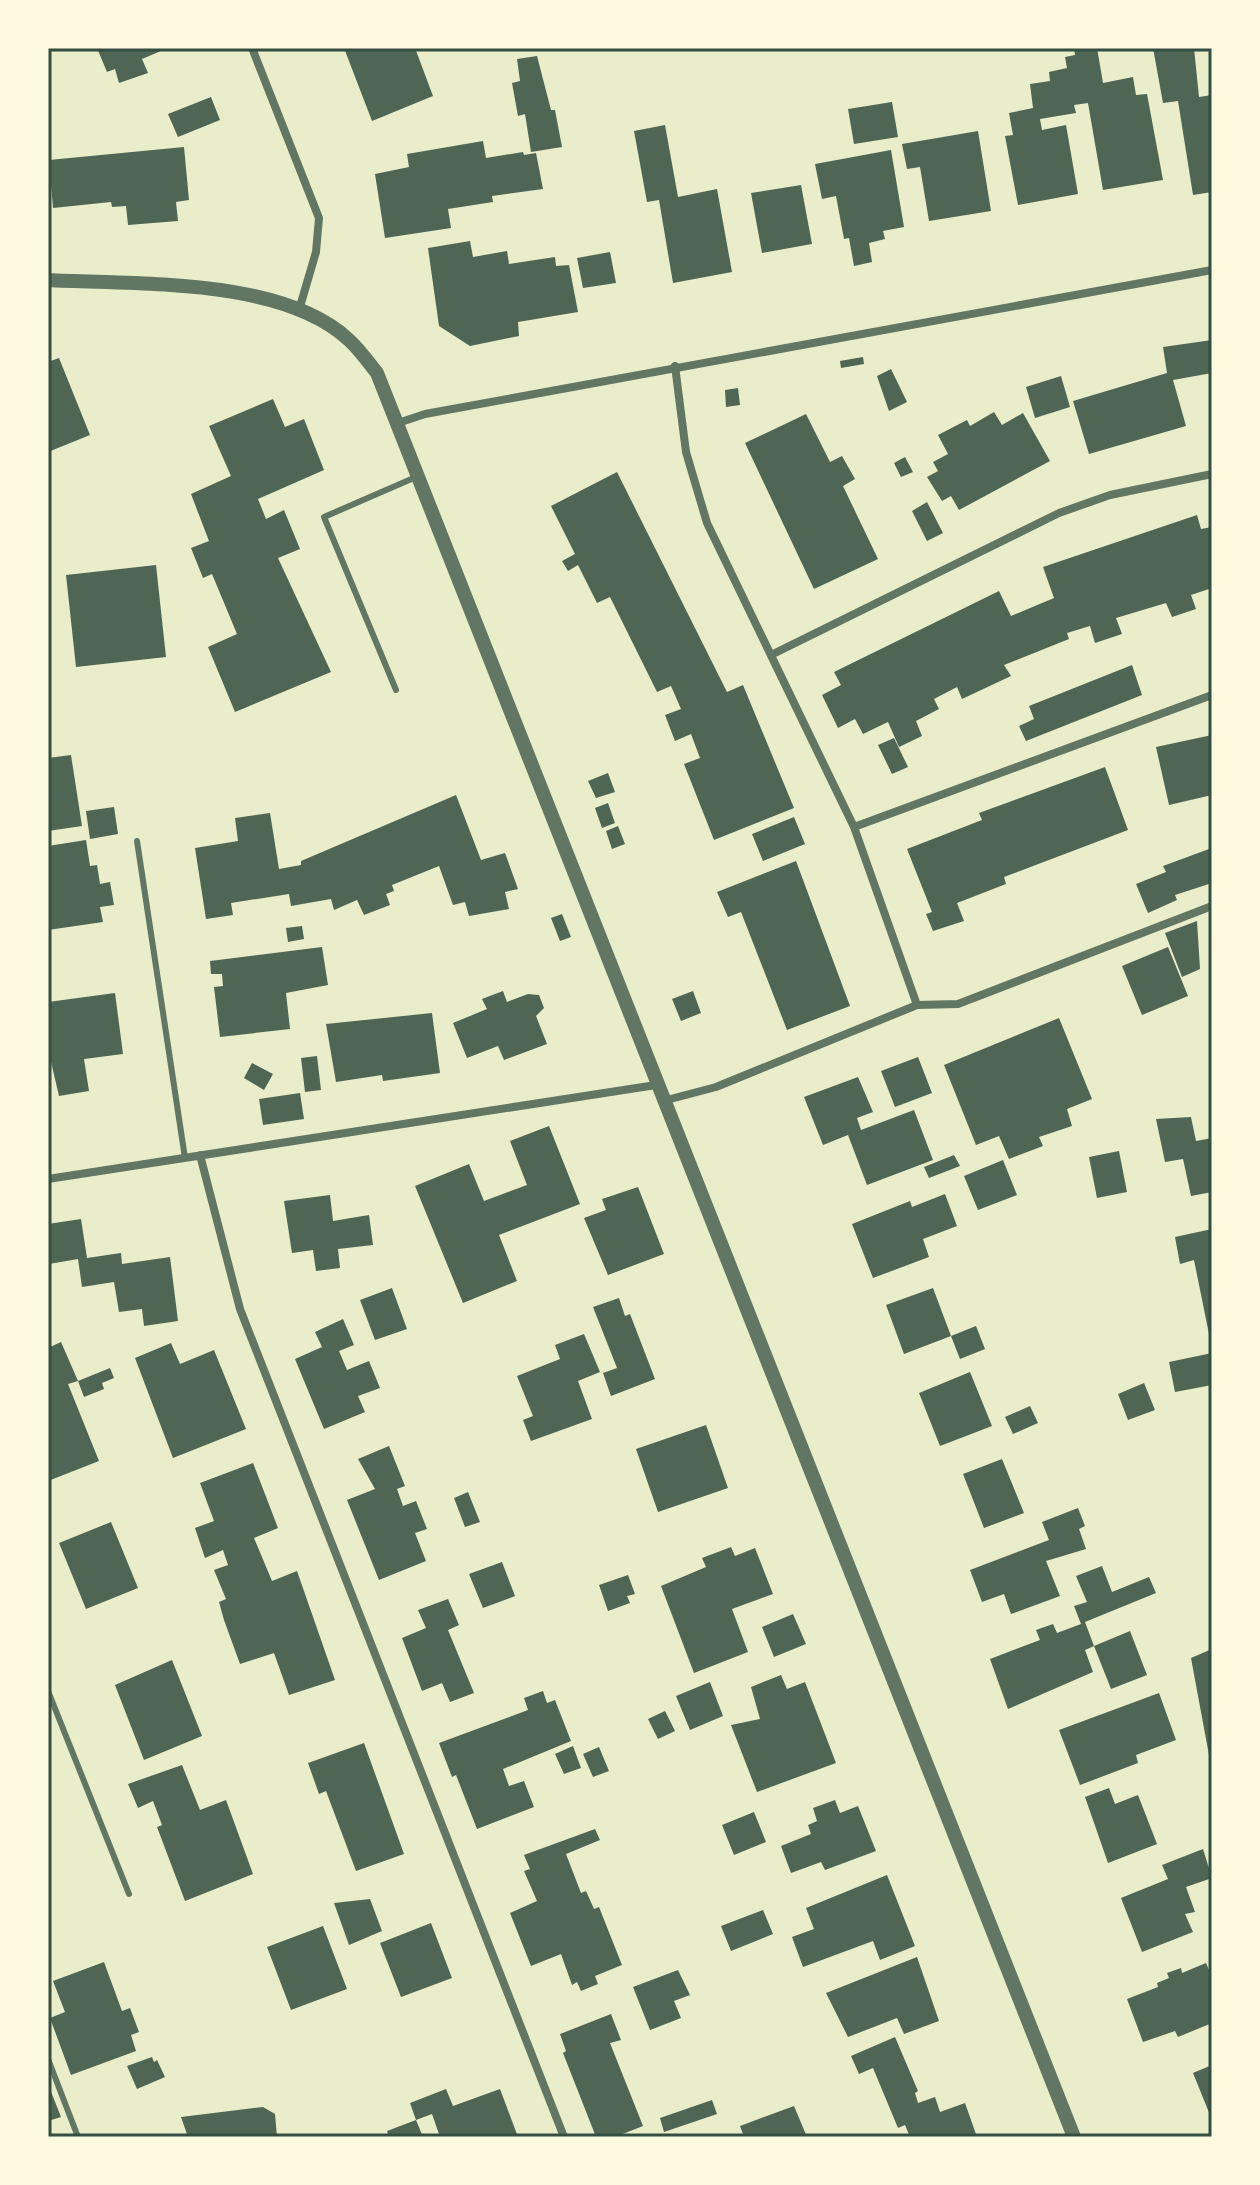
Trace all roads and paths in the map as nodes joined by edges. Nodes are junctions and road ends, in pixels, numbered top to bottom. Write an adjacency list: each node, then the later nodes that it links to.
1 (252, 48): 4 (street)
2 (1212, 270): 5 (street)
3 (48, 280): 4 (street)
4 (299, 310): 6 (street)
5 (675, 366): 6 (street); 9 (street)
6 (398, 423): 8 (street)
7 (1212, 474): 9 (street)
8 (419, 476): 10 (lane); 16 (street)
9 (773, 654): 12 (street)
10 (396, 690)
11 (1212, 695): 12 (street)
12 (854, 827): 15 (street)
13 (137, 841): 19 (lane)
14 (1212, 906): 15 (street)
15 (917, 1005): 17 (street)
16 (656, 1085): 17 (street); 18 (street)
17 (663, 1101): 26 (street)
18 (200, 1155): 19 (street); 25 (street)
19 (185, 1158): 20 (street)
20 (48, 1179)
21 (48, 1691): 22 (lane)
22 (129, 1894)
23 (48, 2059): 24 (lane)
24 (78, 2137)
25 (564, 2137)
26 (1074, 2137)

